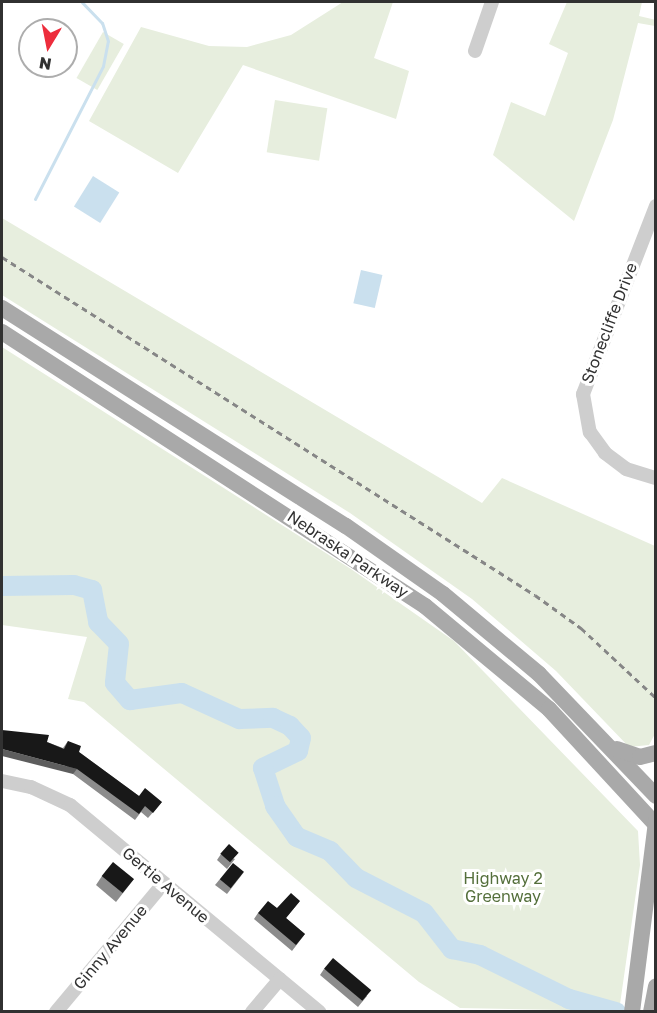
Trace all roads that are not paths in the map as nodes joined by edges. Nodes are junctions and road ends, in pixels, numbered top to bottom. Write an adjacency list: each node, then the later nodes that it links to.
1 (492, 2): 2 (street)
2 (475, 51)
3 (656, 206): 6 (street, Stonecliffe Drive)
4 (2, 308): 7 (main road, Nebraska Parkway)
5 (2, 332): 11 (main road, Nebraska Parkway)
6 (656, 478)
7 (606, 741): 8 (main road); 10 (main road, Nebraska Parkway)
8 (656, 753)
9 (2, 781): 12 (street, Gertie Avenue)
10 (656, 796)
11 (655, 824): 18 (main road)
12 (164, 883): 13 (street, Gertie Avenue); 15 (street, Ginny Avenue)
13 (280, 979): 16 (street); 17 (street, Gertie Avenue)
14 (656, 986): 19 (main road)
15 (56, 1011)
16 (252, 1011)
17 (319, 1011)
18 (632, 1011)
19 (651, 1011)

